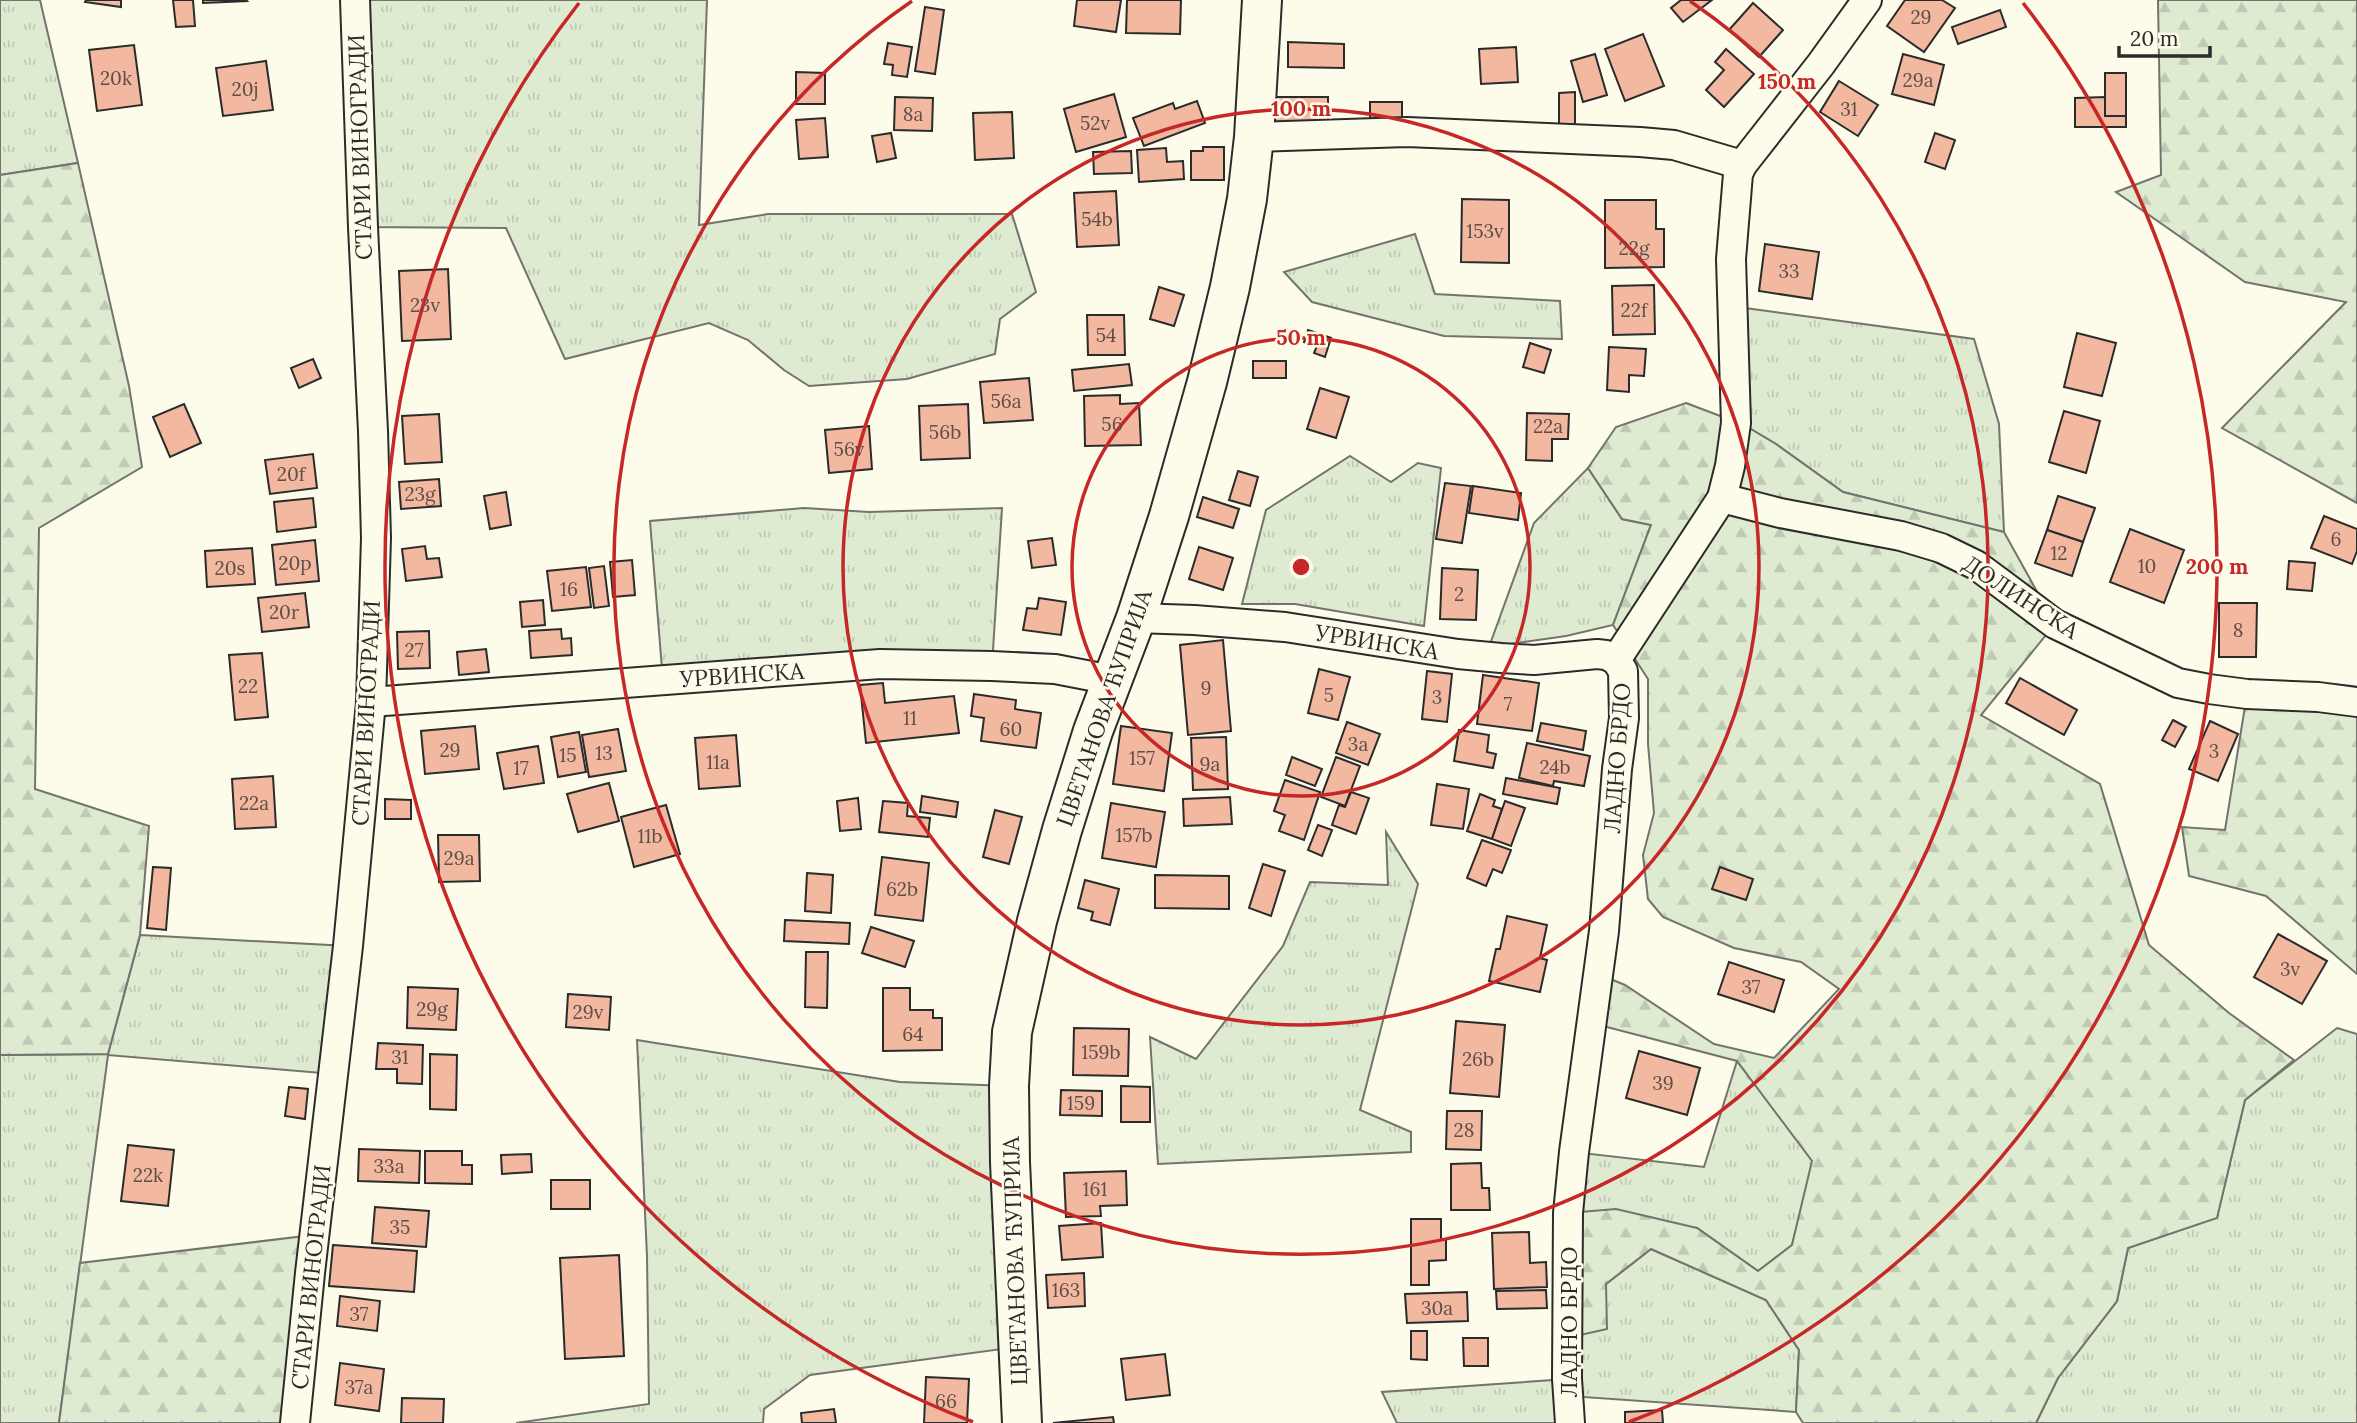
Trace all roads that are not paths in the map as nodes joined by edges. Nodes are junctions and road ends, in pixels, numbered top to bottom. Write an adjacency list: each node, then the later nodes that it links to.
1 (355, 0): 10 (street, СТАРИ ВИНОГРАДИ)
2 (1262, 0): 4 (street, ЦВЕТАНОВА ЋУПРИЈА)
3 (1867, 0): 5 (street, ЛАДНО БРДО)
4 (1254, 137): 5 (street); 7 (street, ЦВЕТАНОВА ЋУПРИЈА)
5 (1742, 165): 6 (street, ЛАДНО БРДО)
6 (1722, 498): 8 (street, ЛАДНО БРДО); 11 (street, ДОЛИНСКА)
7 (1136, 618): 8 (street, УРВИНСКА); 9 (street, ЦВЕТАНОВА ЋУПРИЈА)
8 (1616, 660): 14 (street, ЛАДНО БРДО)
9 (1112, 680): 10 (street, УРВИНСКА); 13 (street, ЦВЕТАНОВА ЋУПРИЈА)
10 (371, 702): 12 (street, СТАРИ ВИНОГРАДИ)
11 (2357, 702)
12 (295, 1423)
13 (1022, 1423)
14 (1570, 1423)

